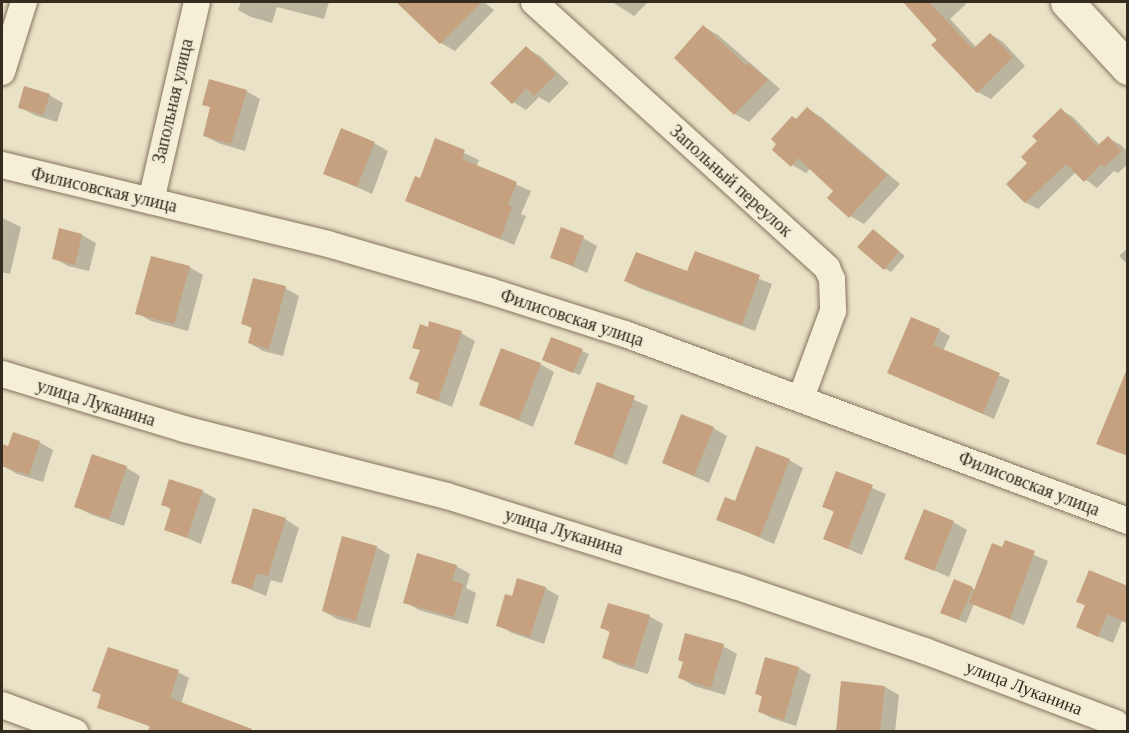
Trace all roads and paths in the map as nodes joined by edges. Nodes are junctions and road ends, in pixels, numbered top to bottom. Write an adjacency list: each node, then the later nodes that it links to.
1 (24, 2): 6 (street)
2 (197, 2): 8 (street, Запольная улица)
3 (534, 2): 10 (street, Запольный переулок)
4 (1067, 2): 5 (street)
5 (1128, 68)
6 (2, 72)
7 (2, 165): 8 (street, Филисовская улица)
8 (151, 201): 10 (street, Филисовская улица)
9 (2, 374): 13 (street, улица Луканина)
10 (801, 398): 11 (street, Филисовская улица)
11 (1128, 521)
12 (2, 705): 14 (street)
13 (1116, 723)
14 (75, 732)

